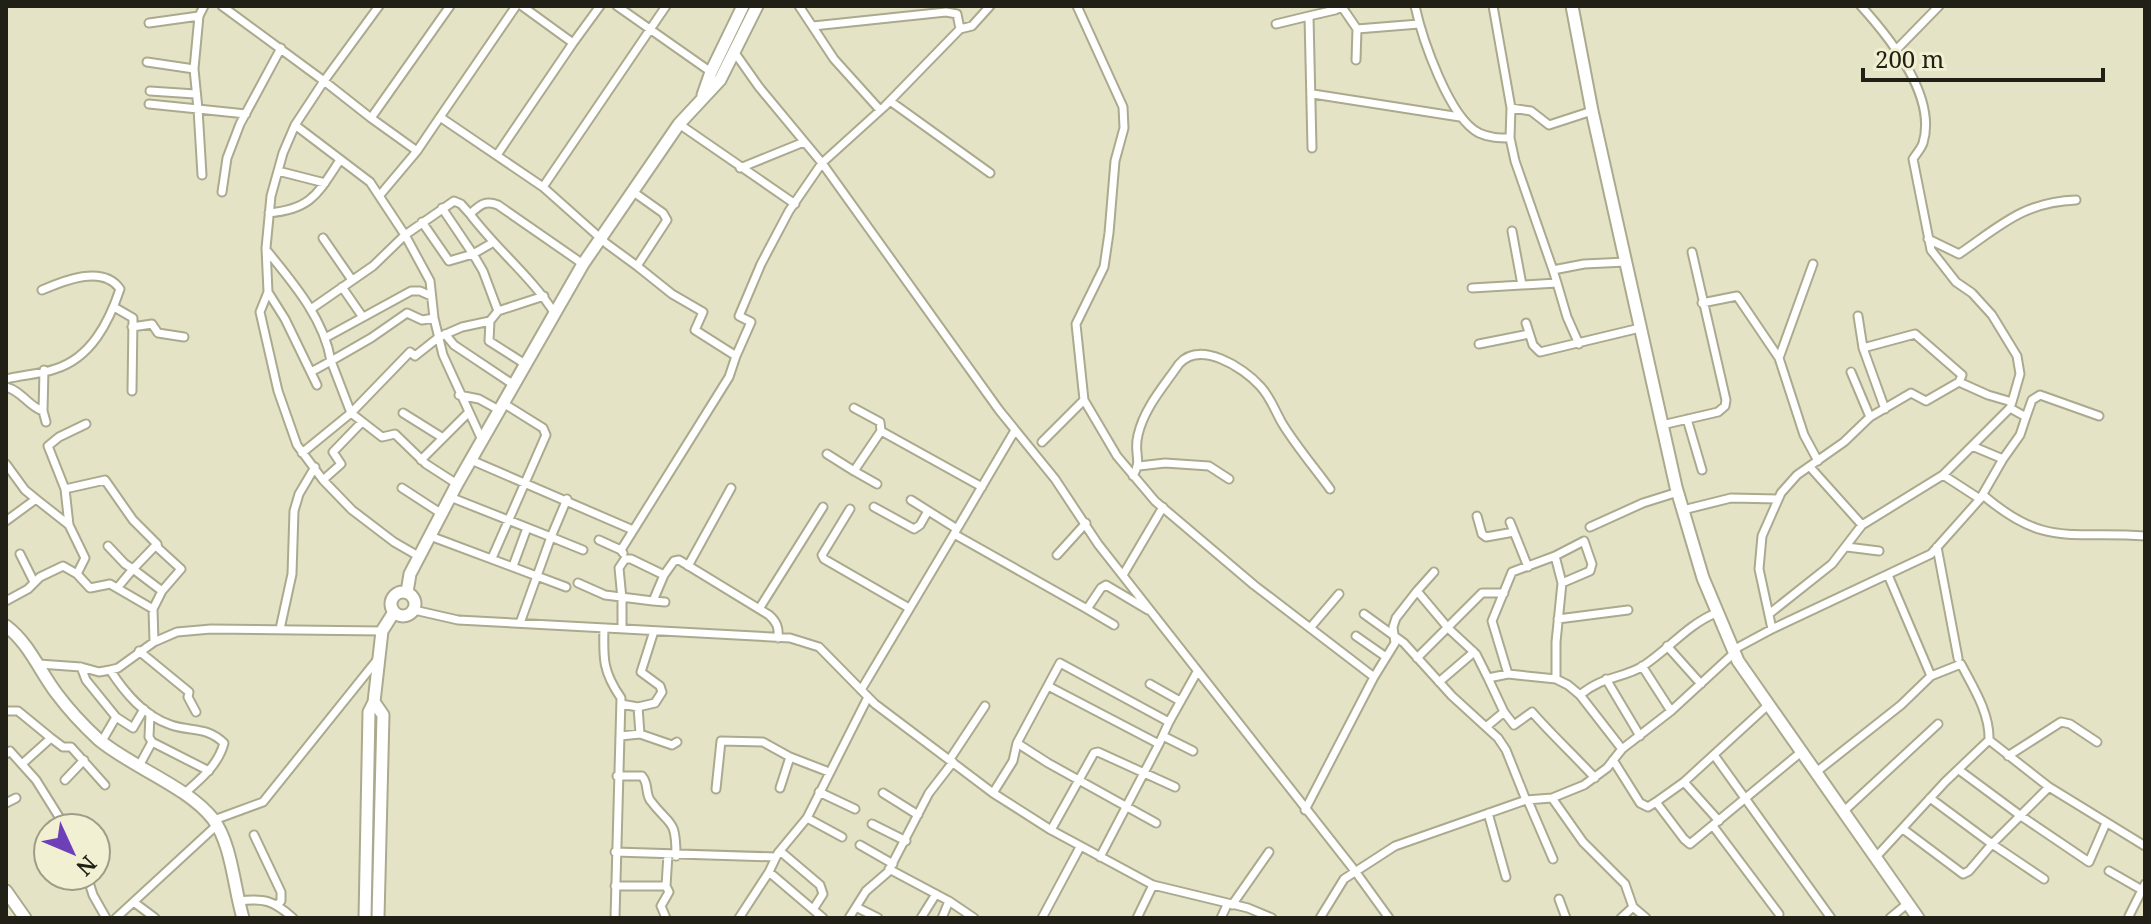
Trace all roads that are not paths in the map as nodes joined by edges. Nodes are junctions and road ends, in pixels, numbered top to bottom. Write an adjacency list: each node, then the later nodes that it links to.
1 (204, 6): 20 (street)
2 (222, 6): 30 (street)
3 (379, 6): 37 (street)
4 (450, 6): 51 (street)
5 (519, 6): 29 (street); 49 (street)
6 (600, 6): 29 (street)
7 (617, 6): 28 (street)
8 (666, 6): 28 (street)
9 (743, 6): 36 (street)
10 (757, 6): 32 (street)
11 (799, 6): 25 (street)
12 (990, 6): 26 (street)
13 (1077, 6): 132 (street)
14 (1343, 6): 21 (street); 27 (street)
15 (1415, 6): 24 (street)
16 (1493, 6): 44 (street)
17 (1572, 6): 47 (street)
18 (1861, 6): 31 (street)
19 (1939, 6): 31 (street)
20 (199, 16): 22 (street); 35 (street)
21 (1309, 16): 23 (street); 40 (street)
22 (149, 23)
23 (1276, 24)
24 (1419, 24): 27 (street); 50 (street)
25 (813, 26): 26 (street); 46 (street)
26 (960, 29): 42 (street)
27 (1357, 29): 33 (street)
28 (650, 30): 36 (street); 66 (street)
29 (573, 43): 58 (street)
30 (281, 48): 37 (street); 48 (street)
31 (1897, 49): 80 (street)
32 (735, 53): 41 (street); 55 (street)
33 (1356, 60)
34 (147, 62): 35 (street)
35 (194, 69): 39 (street)
36 (711, 72): 41 (street)
37 (324, 81): 51 (street); 53 (street)
38 (150, 91): 39 (street)
39 (195, 94): 45 (street)
40 (1313, 94): 50 (street); 56 (street)
41 (702, 99): 52 (street)
42 (890, 101): 46 (street); 63 (street)
43 (149, 104): 45 (street)
44 (1511, 108): 47 (street); 54 (street)
45 (198, 109): 48 (street); 64 (street)
46 (880, 110): 60 (street)
47 (1592, 111): 85 (street)
48 (246, 114): 68 (street)
49 (440, 117): 57 (street); 58 (street)
50 (1460, 117): 54 (street)
51 (371, 118): 57 (street)
52 (679, 124): 61 (street); 67 (street)
53 (295, 125): 59 (street); 62 (street)
54 (1510, 138): 89 (street)
55 (804, 142): 60 (street); 61 (street)
56 (1312, 148)
57 (417, 151): 69 (street)
58 (497, 155): 66 (street)
59 (340, 160): 65 (street); 69 (street)
60 (822, 163): 71 (street); 150 (street)
61 (740, 168): 71 (street)
62 (278, 171): 65 (street); 73 (street)
63 (990, 173)
64 (202, 175)
65 (325, 183): 73 (street)
66 (543, 187): 79 (street)
67 (632, 191): 79 (street); 88 (street)
68 (222, 192)
69 (380, 195): 77 (street)
70 (2076, 200): 80 (street)
71 (795, 204): 118 (street)
72 (442, 208): 74 (street); 75 (street); 84 (street)
73 (269, 213): 82 (street)
74 (470, 214): 81 (street); 86 (street)
75 (422, 222): 77 (street); 84 (street)
76 (1512, 231): 92 (street)
77 (405, 235): 90 (street); 97 (street)
78 (323, 238): 90 (street)
79 (600, 238): 86 (street); 88 (street)
80 (1928, 239): 133 (street)
81 (492, 243): 84 (street); 98 (street)
82 (266, 251): 96 (street); 101 (street)
83 (1692, 252): 99 (street)
84 (473, 254): 102 (street)
85 (1626, 262): 89 (street); 110 (street)
86 (583, 264): 103 (street)
87 (1813, 264): 119 (street)
88 (637, 266): 118 (street)
89 (1553, 270): 91 (street)
90 (352, 280): 93 (street)
91 (1557, 283): 92 (street); 116 (street)
92 (1522, 285): 94 (street)
93 (342, 287): 101 (street); 104 (street)
94 (1472, 288)
95 (42, 290): 100 (street)
96 (268, 292): 123 (street); 155 (street)
97 (431, 296): 104 (street); 106 (street)
98 (544, 296): 102 (street); 103 (street)
99 (1702, 303): 119 (street); 144 (street)
100 (114, 307): 109 (street); 122 (street)
101 (311, 309): 114 (street)
102 (498, 311): 107 (street)
103 (555, 314): 121 (street)
104 (362, 316): 114 (street)
105 (1858, 316): 117 (street)
106 (434, 318): 112 (street); 120 (street)
107 (490, 321): 112 (street); 121 (street)
108 (1526, 323): 111 (street)
109 (132, 327): 113 (street); 130 (street)
110 (1640, 328): 116 (street); 148 (street)
111 (1529, 334): 115 (street); 116 (street)
112 (442, 336): 128 (street); 131 (street); 139 (street)
113 (184, 337)
114 (325, 338): 120 (street)
115 (1479, 344)
116 (1579, 344)
117 (1863, 348): 126 (street); 136 (street)
118 (736, 356): 202 (street)
119 (1779, 358): 160 (street)
120 (331, 361): 123 (street); 139 (street)
121 (525, 364): 128 (street)
122 (44, 370): 125 (street); 137 (street)
123 (311, 372): 127 (street)
124 (1851, 372): 142 (street)
125 (6, 379)
126 (1959, 382): 133 (street); 136 (street)
127 (317, 385)
128 (514, 385): 134 (street)
129 (6, 387): 137 (street)
130 (132, 391)
131 (459, 395): 134 (street); 138 (street)
132 (1084, 400): 153 (street); 168 (street)
133 (2011, 405): 143 (street); 154 (street)
134 (501, 407): 152 (street); 171 (street)
135 (854, 408): 149 (street)
136 (1885, 409): 142 (street)
137 (43, 411): 145 (street)
138 (469, 412): 151 (street); 152 (street)
139 (351, 413): 146 (street); 155 (street)
140 (403, 413): 151 (street)
141 (2099, 416): 143 (street)
142 (1870, 417): 160 (street)
143 (2026, 417): 157 (street)
144 (1687, 419): 148 (street); 165 (street)
145 (46, 422)
146 (361, 423): 158 (street); 170 (street)
147 (86, 424): 177 (street)
148 (1662, 425): 179 (street)
149 (881, 431): 166 (street); 174 (street)
150 (1014, 432): 174 (street); 197 (street)
151 (443, 438): 158 (street)
152 (482, 440): 159 (street)
153 (1042, 442)
154 (1972, 446): 157 (street); 167 (street)
155 (302, 453): 163 (street)
156 (827, 454): 166 (street)
157 (2003, 459): 181 (street)
158 (421, 460): 172 (street)
159 (471, 460): 171 (street); 172 (street)
160 (1818, 461): 164 (street)
161 (6, 464): 182 (street)
162 (1139, 466): 168 (street); 169 (street); 178 (street)
163 (315, 467): 170 (street); 263 (street)
164 (1810, 467): 184 (street); 199 (street)
165 (1702, 470)
166 (854, 471): 173 (street)
167 (1943, 475): 181 (street); 199 (street)
168 (1133, 476): 188 (street)
169 (1229, 479)
170 (323, 480): 219 (street)
171 (524, 481): 183 (street); 195 (street)
172 (457, 484): 180 (street)
173 (877, 484)
174 (982, 487): 203 (street)
175 (402, 488): 192 (street)
176 (731, 488): 223 (street)
177 (65, 489): 198 (street); 209 (street)
178 (1330, 489)
179 (1678, 492): 190 (street); 200 (street)
180 (450, 497): 192 (street); 195 (street)
181 (1982, 497): 206 (street); 212 (street)
182 (36, 499): 194 (street); 198 (street)
183 (567, 499): 202 (street); 207 (street)
184 (1778, 499): 190 (street); 256 (street)
185 (911, 500): 191 (street)
186 (823, 507): 248 (street)
187 (874, 507): 191 (street)
188 (1163, 507): 229 (street); 262 (street)
189 (850, 509): 246 (street)
190 (1683, 510): 254 (street)
191 (928, 511): 203 (street)
192 (442, 514): 205 (street)
193 (1477, 516): 204 (street)
194 (6, 521)
195 (508, 521): 201 (street); 220 (street)
196 (1510, 522): 204 (street)
197 (1086, 523): 217 (street); 229 (street)
198 (69, 525): 227 (street)
199 (1862, 525): 211 (street)
200 (1590, 527)
201 (527, 528): 207 (street); 222 (street)
202 (633, 530): 214 (street)
203 (955, 532): 246 (street); 249 (street)
204 (1514, 532): 224 (street)
205 (430, 536): 219 (street); 220 (street)
206 (2145, 536)
207 (551, 537): 213 (street); 231 (street)
208 (599, 540): 214 (street)
209 (157, 544): 225 (street); 237 (street)
210 (108, 546): 225 (street)
211 (1847, 547): 215 (street); 256 (street)
212 (1937, 547): 230 (street); 279 (street)
213 (583, 550)
214 (621, 550): 221 (street)
215 (1879, 551)
216 (20, 554): 232 (street)
217 (1057, 555)
218 (1555, 556): 224 (street); 234 (street); 234 (street)
219 (420, 557): 239 (street)
220 (492, 558): 222 (street)
221 (625, 559): 228 (street); 242 (street)
222 (513, 566): 231 (street)
223 (688, 566): 228 (street); 248 (street)
224 (1528, 567): 240 (street)
225 (133, 569): 235 (street); 237 (street)
226 (1434, 572): 238 (street)
227 (77, 574): 232 (street); 235 (street)
228 (664, 575): 244 (street)
229 (1123, 575): 252 (street)
230 (1888, 575): 266 (street); 287 (street)
231 (535, 576): 236 (street); 258 (street)
232 (34, 582): 243 (street)
233 (578, 583): 242 (street)
234 (1562, 583): 257 (street)
235 (118, 587): 247 (street)
236 (566, 587)
237 (162, 591): 247 (street)
238 (1417, 591): 265 (street); 270 (street)
239 (407, 592): 250 (street); 253 (street)
240 (1504, 593): 265 (street); 286 (street)
241 (1339, 594): 262 (street)
242 (622, 599): 244 (street); 264 (street)
243 (6, 601)
244 (653, 601): 245 (street)
245 (665, 602)
246 (909, 608): 296 (street)
247 (153, 609): 272 (street)
248 (759, 609): 271 (street)
249 (1087, 609): 252 (street); 259 (street)
250 (414, 610): 253 (street); 258 (street)
251 (1628, 610): 257 (street)
252 (1150, 611): 285 (street)
253 (394, 612): 267 (street)
254 (1716, 613): 273 (street); 276 (street)
255 (1364, 614): 270 (street)
256 (1769, 614): 266 (street)
257 (1558, 619): 290 (street)
258 (520, 623): 261 (street)
259 (1114, 625)
260 (6, 626): 281 (street)
261 (604, 628): 264 (street); 301 (street)
262 (1310, 628): 288 (street)
263 (280, 629): 267 (street); 272 (street)
264 (622, 629): 268 (street)
265 (1449, 629): 275 (street); 278 (street)
266 (1772, 629): 276 (street)
267 (382, 631): 280 (street)
268 (654, 631): 271 (street); 304 (street)
269 (1356, 636): 277 (street)
270 (1396, 637): 277 (street); 278 (street)
271 (778, 638): 296 (street)
272 (154, 642): 274 (street)
273 (1667, 646): 282 (street); 294 (street)
274 (139, 651): 284 (street); 308 (street)
275 (1474, 652): 289 (street); 292 (street)
276 (1734, 652): 294 (street); 303 (street)
277 (1386, 657): 288 (street)
278 (1417, 658): 292 (street)
279 (1958, 658)
280 (377, 660): 300 (street); 372 (street)
281 (39, 664): 283 (street); 320 (street)
282 (1642, 666): 291 (street); 306 (street)
283 (81, 667): 284 (street); 310 (street)
284 (110, 670): 307 (street)
285 (1197, 672): 299 (street); 365 (street)
286 (1508, 674): 289 (street); 290 (street)
287 (1931, 676): 319 (street); 341 (street)
288 (1374, 677): 365 (street)
289 (1488, 678): 309 (street)
290 (1556, 679): 297 (street)
291 (1606, 679): 297 (street); 316 (street)
292 (1439, 682): 313 (street)
293 (1150, 684): 299 (street)
294 (1701, 684): 306 (street)
295 (1048, 686): 311 (street); 318 (street); 324 (street)
296 (861, 690): 298 (street)
297 (1580, 695): 325 (street)
298 (868, 697): 333 (street); 339 (street)
299 (1180, 701): 311 (street)
300 (374, 702): 425 (street); 426 (street)
301 (621, 704): 304 (street); 315 (street)
302 (985, 706): 333 (street)
303 (1767, 706): 328 (street); 329 (street)
304 (638, 707): 314 (street)
305 (6, 711): 317 (street)
306 (1671, 711): 316 (street)
307 (147, 712): 310 (street); 321 (street); 338 (street)
308 (196, 712)
309 (1504, 712): 313 (street); 343 (street)
310 (116, 717): 320 (street)
311 (1169, 722): 318 (street)
312 (1938, 724): 366 (street)
313 (1486, 727): 360 (street)
314 (640, 734): 315 (street); 322 (street)
315 (620, 736): 342 (street)
316 (1640, 736): 325 (street)
317 (51, 738): 332 (street); 335 (street)
318 (1161, 740): 327 (street); 340 (street)
319 (1989, 740): 330 (street); 337 (street)
320 (102, 741): 336 (street)
321 (152, 742): 336 (street); 338 (street)
322 (677, 742)
323 (2097, 742): 330 (street)
324 (1017, 743): 345 (street); 354 (street)
325 (1622, 749): 334 (street)
326 (7, 751): 335 (street)
327 (1193, 751)
328 (1800, 753): 341 (street); 359 (street)
329 (1714, 755): 346 (street); 359 (street)
330 (2008, 756): 349 (street)
331 (790, 757): 339 (street); 350 (street); 351 (street)
332 (84, 760): 344 (street); 347 (street)
333 (952, 760): 354 (street); 369 (street)
334 (1613, 760): 343 (street); 361 (street)
335 (22, 764): 367 (street)
336 (139, 766): 355 (street)
337 (1959, 770): 358 (street); 370 (street)
338 (209, 771): 355 (street)
339 (829, 772): 352 (street)
340 (1144, 772): 345 (street); 348 (street); 363 (street)
341 (1815, 773): 366 (street)
342 (617, 776): 386 (street); 389 (street)
343 (1595, 778): 357 (street)
344 (65, 780)
345 (1079, 780): 363 (street); 378 (street)
346 (1684, 782): 361 (street); 376 (street)
347 (105, 785)
348 (1175, 787)
349 (2049, 787): 370 (street); 374 (street)
350 (780, 788)
351 (716, 789)
352 (819, 792): 364 (street); 371 (street)
353 (883, 793): 369 (street)
354 (993, 793): 378 (street)
355 (184, 794): 372 (street)
356 (16, 798): 362 (street)
357 (1552, 798): 360 (street); 414 (street)
358 (1930, 798): 377 (street); 382 (street)
359 (1747, 799): 376 (street); 444 (street)
360 (1527, 800): 368 (street); 392 (street)
361 (1656, 802): 376 (street)
362 (6, 803)
363 (1127, 806): 373 (street); 390 (street)
364 (855, 809)
365 (1305, 810): 394 (street)
366 (1844, 811): 391 (street)
367 (56, 812)
368 (1488, 813): 394 (street); 397 (street)
369 (918, 815): 381 (street)
370 (2021, 816): 374 (street); 382 (street)
371 (807, 818): 380 (street); 388 (street)
372 (216, 823): 407 (street); 409 (street)
373 (1156, 823)
374 (2106, 823): 384 (street)
375 (872, 824): 381 (street)
376 (1716, 824): 416 (street)
377 (1903, 829): 382 (street); 391 (street)
378 (1051, 830): 385 (street)
379 (254, 835): 410 (street)
380 (842, 837)
381 (906, 841): 393 (street)
382 (1992, 844): 398 (street)
383 (860, 845): 393 (street)
384 (2145, 846)
385 (1080, 847): 390 (street); 435 (street)
386 (615, 852): 389 (street); 400 (street)
387 (1269, 852): 412 (street)
388 (778, 854): 389 (street); 396 (street); 415 (street)
389 (672, 855): 401 (street)
390 (1100, 857): 399 (street)
391 (1876, 857): 411 (street)
392 (1553, 859)
393 (891, 866): 405 (street); 413 (street)
394 (1355, 871): 439 (street); 440 (street)
395 (2109, 871): 402 (street)
396 (769, 872): 415 (street); 418 (street)
397 (1506, 877)
398 (2044, 879)
399 (1153, 885): 412 (street); 436 (street)
400 (615, 886): 401 (street); 427 (street)
401 (666, 886): 428 (street)
402 (2144, 887): 417 (street)
403 (6, 891): 419 (street)
404 (92, 892): 420 (street)
405 (936, 894): 408 (street); 432 (street)
406 (1559, 899): 441 (street)
407 (238, 901): 410 (street); 423 (street)
408 (949, 901): 433 (street); 434 (street)
409 (135, 903): 421 (street); 422 (street)
410 (278, 904): 424 (street)
411 (1907, 904): 445 (street); 446 (street)
412 (1230, 905): 437 (street); 438 (street)
413 (856, 907): 430 (street); 431 (street)
414 (1633, 907): 442 (street); 443 (street)
415 (814, 908): 429 (street)
416 (1779, 914)
417 (2129, 916)
418 (743, 917)
419 (25, 918)
420 (106, 918)
421 (116, 918)
422 (155, 918)
423 (243, 918)
424 (293, 918)
425 (365, 918)
426 (378, 918)
427 (615, 918)
428 (666, 918)
429 (823, 918)
430 (849, 918)
431 (878, 918)
432 (921, 918)
433 (942, 918)
434 (974, 918)
435 (1042, 918)
436 (1137, 918)
437 (1221, 918)
438 (1272, 918)
439 (1320, 918)
440 (1389, 918)
441 (1566, 918)
442 (1621, 918)
443 (1646, 918)
444 (1831, 918)
445 (1890, 918)
446 (1918, 918)

